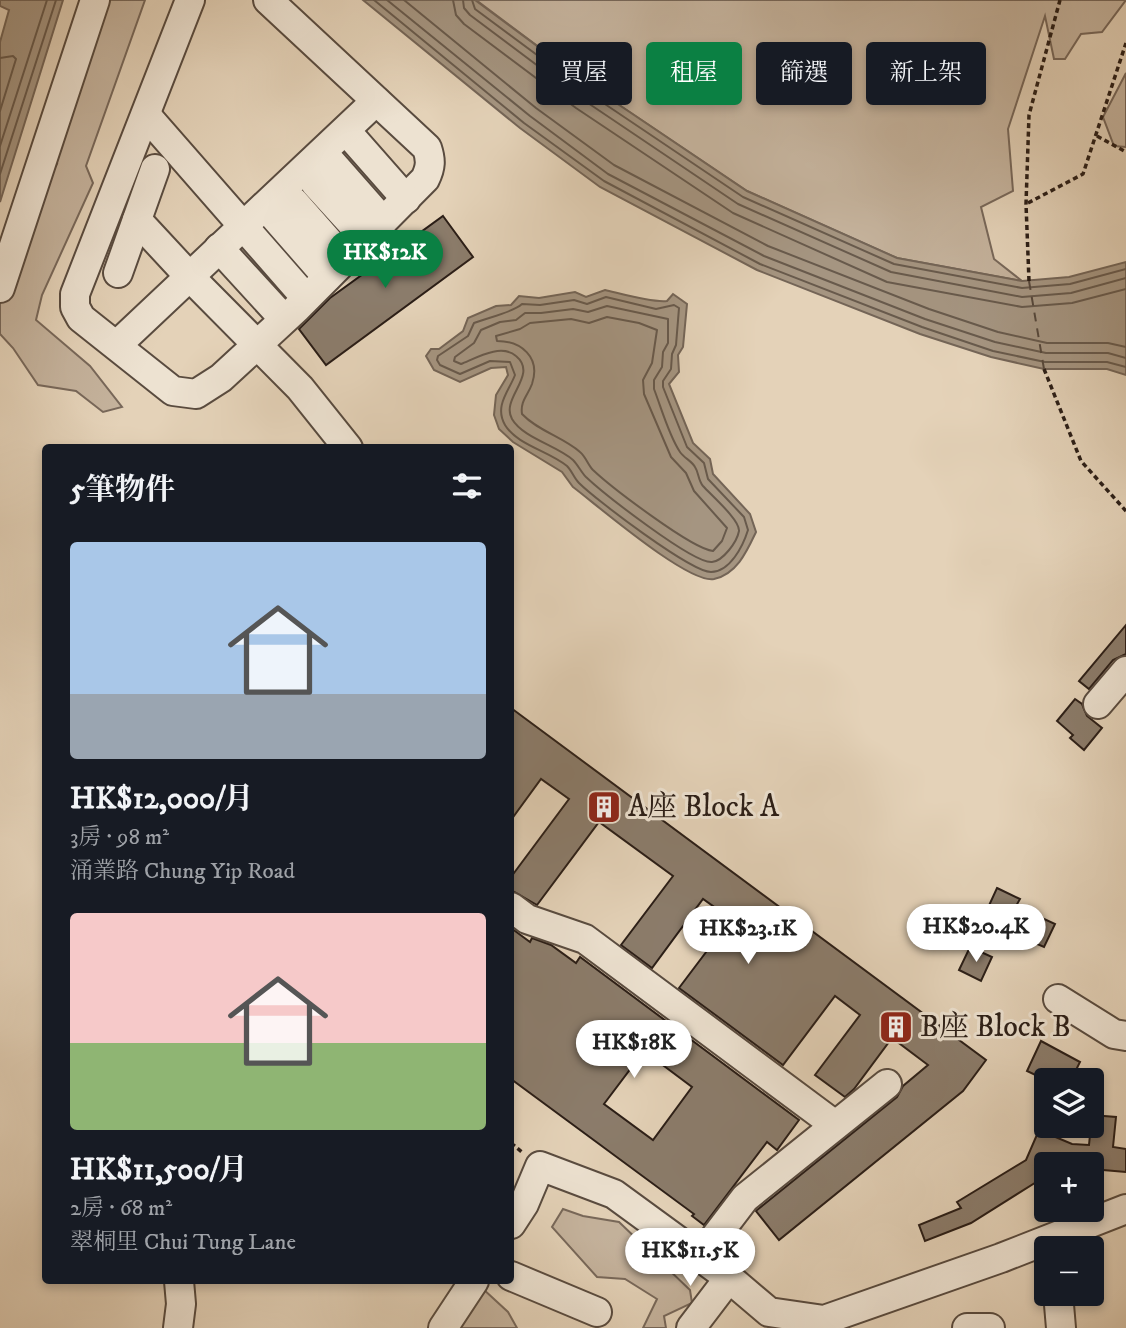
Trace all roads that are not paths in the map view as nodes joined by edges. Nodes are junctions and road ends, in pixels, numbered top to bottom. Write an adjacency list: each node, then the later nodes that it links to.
1 (95, 0): 18 (street)
2 (190, 0): 5 (street)
3 (268, 0): 4 (street)
4 (376, 102): 6 (street); 9 (street)
5 (146, 115): 12 (street); 22 (street)
6 (352, 135): 9 (street); 10 (street)
7 (155, 169): 11 (street)
8 (324, 173): 13 (street)
9 (406, 199): 13 (street)
10 (278, 201): 12 (street); 15 (street)
11 (137, 220): 16 (street); 17 (street)
12 (243, 226): 14 (street); 19 (street)
13 (374, 230): 15 (street)
14 (219, 248): 17 (street); 20 (street)
15 (336, 269): 19 (street)
16 (118, 273)
17 (189, 276): 21 (street); 22 (street)
18 (0, 288)
19 (306, 298): 20 (street)
20 (284, 319): 21 (street)
21 (256, 344): 22 (street); 23 (street)
22 (117, 345)
23 (345, 444)
24 (1126, 671): 25 (street)
25 (1098, 704)
26 (514, 909): 30 (street)
27 (1058, 999): 28 (street)
28 (1126, 1036)
29 (887, 1084): 30 (street)
30 (835, 1125): 35 (street)
31 (1126, 1209): 33 (street)
32 (514, 1219): 35 (street)
33 (1066, 1236)
34 (1034, 1249): 37 (street)
35 (700, 1257): 37 (street)
36 (514, 1277): 41 (street)
37 (729, 1278): 44 (street)
38 (179, 1284): 42 (street)
39 (472, 1284): 43 (street)
40 (1059, 1306): 47 (street)
41 (597, 1312)
42 (178, 1328)
43 (443, 1328)
44 (691, 1328)
45 (967, 1328): 46 (street)
46 (990, 1328)
47 (1061, 1328)

